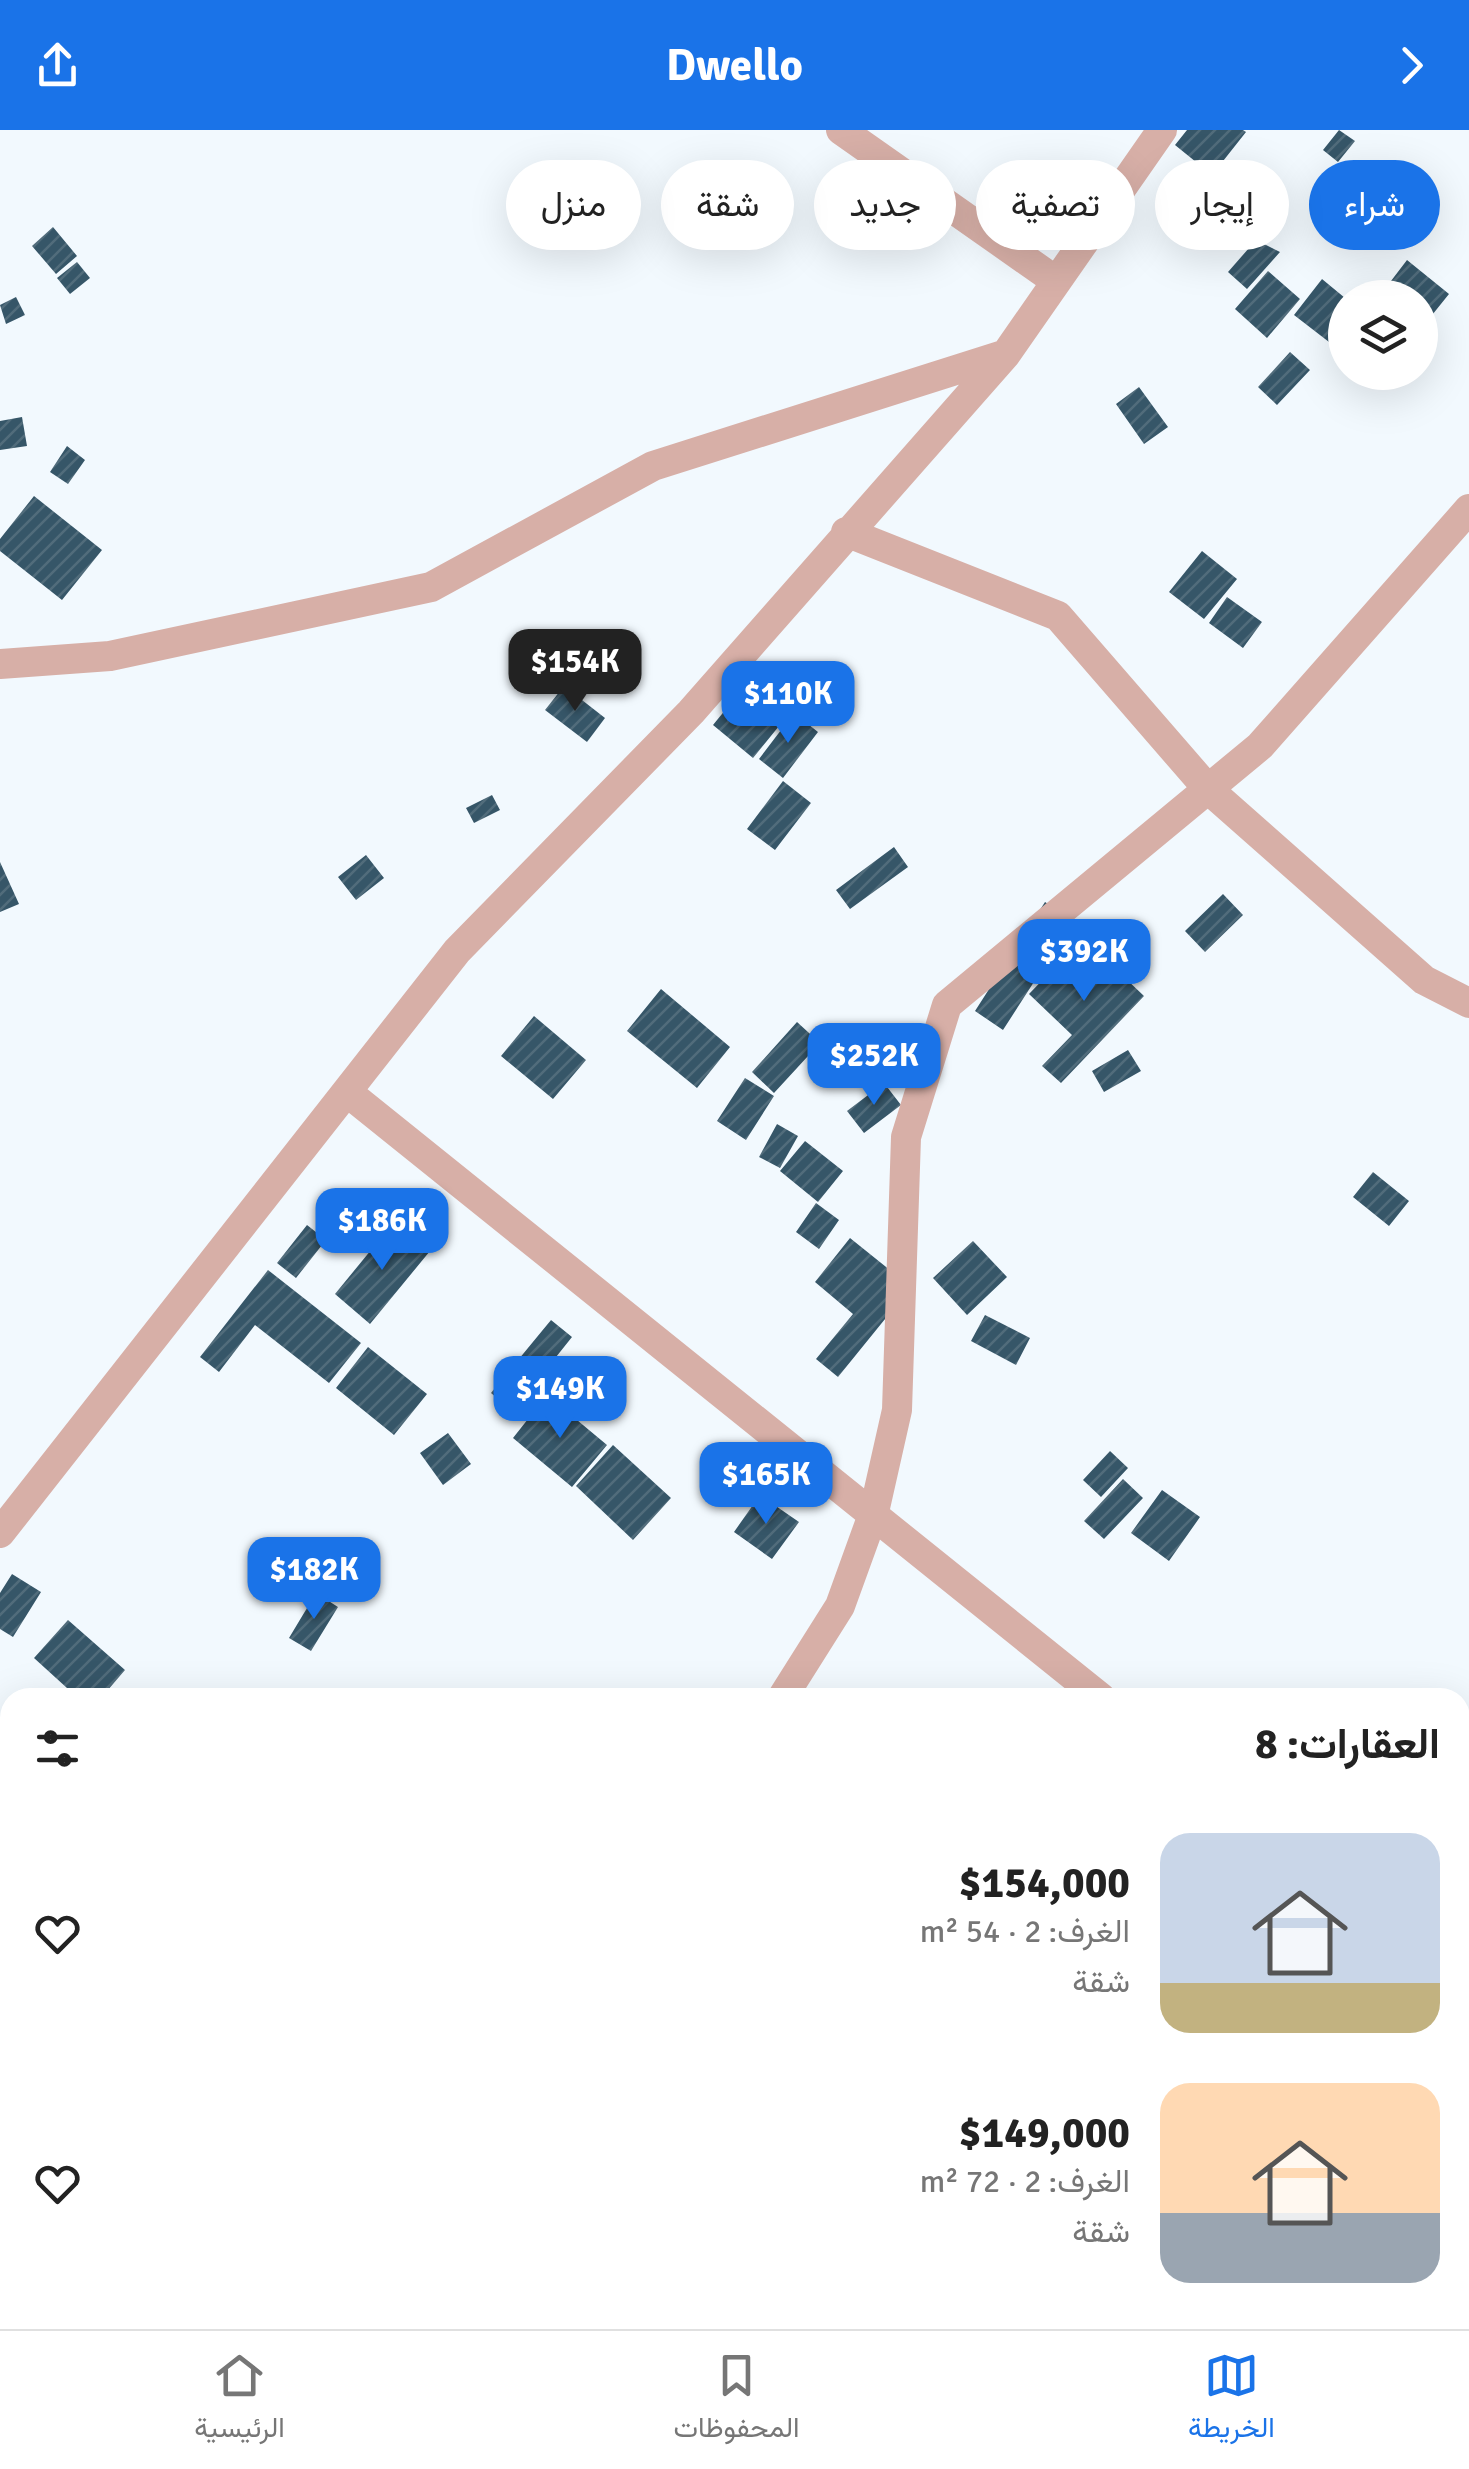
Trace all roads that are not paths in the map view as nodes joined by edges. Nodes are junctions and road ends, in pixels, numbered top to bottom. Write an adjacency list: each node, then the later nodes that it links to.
1 (841, 130): 3 (street)
2 (1162, 130): 3 (street)
3 (1056, 282): 4 (street)
4 (1006, 354): 6 (street); 7 (street)
5 (1469, 509): 8 (street)
6 (846, 532): 8 (street); 10 (street)
7 (0, 664)
8 (1208, 789): 9 (street); 11 (street)
9 (1469, 1003)
10 (347, 1092): 11 (street); 12 (street)
11 (874, 1512): 13 (street); 14 (street)
12 (0, 1533)
13 (788, 1688)
14 (1089, 1688)

